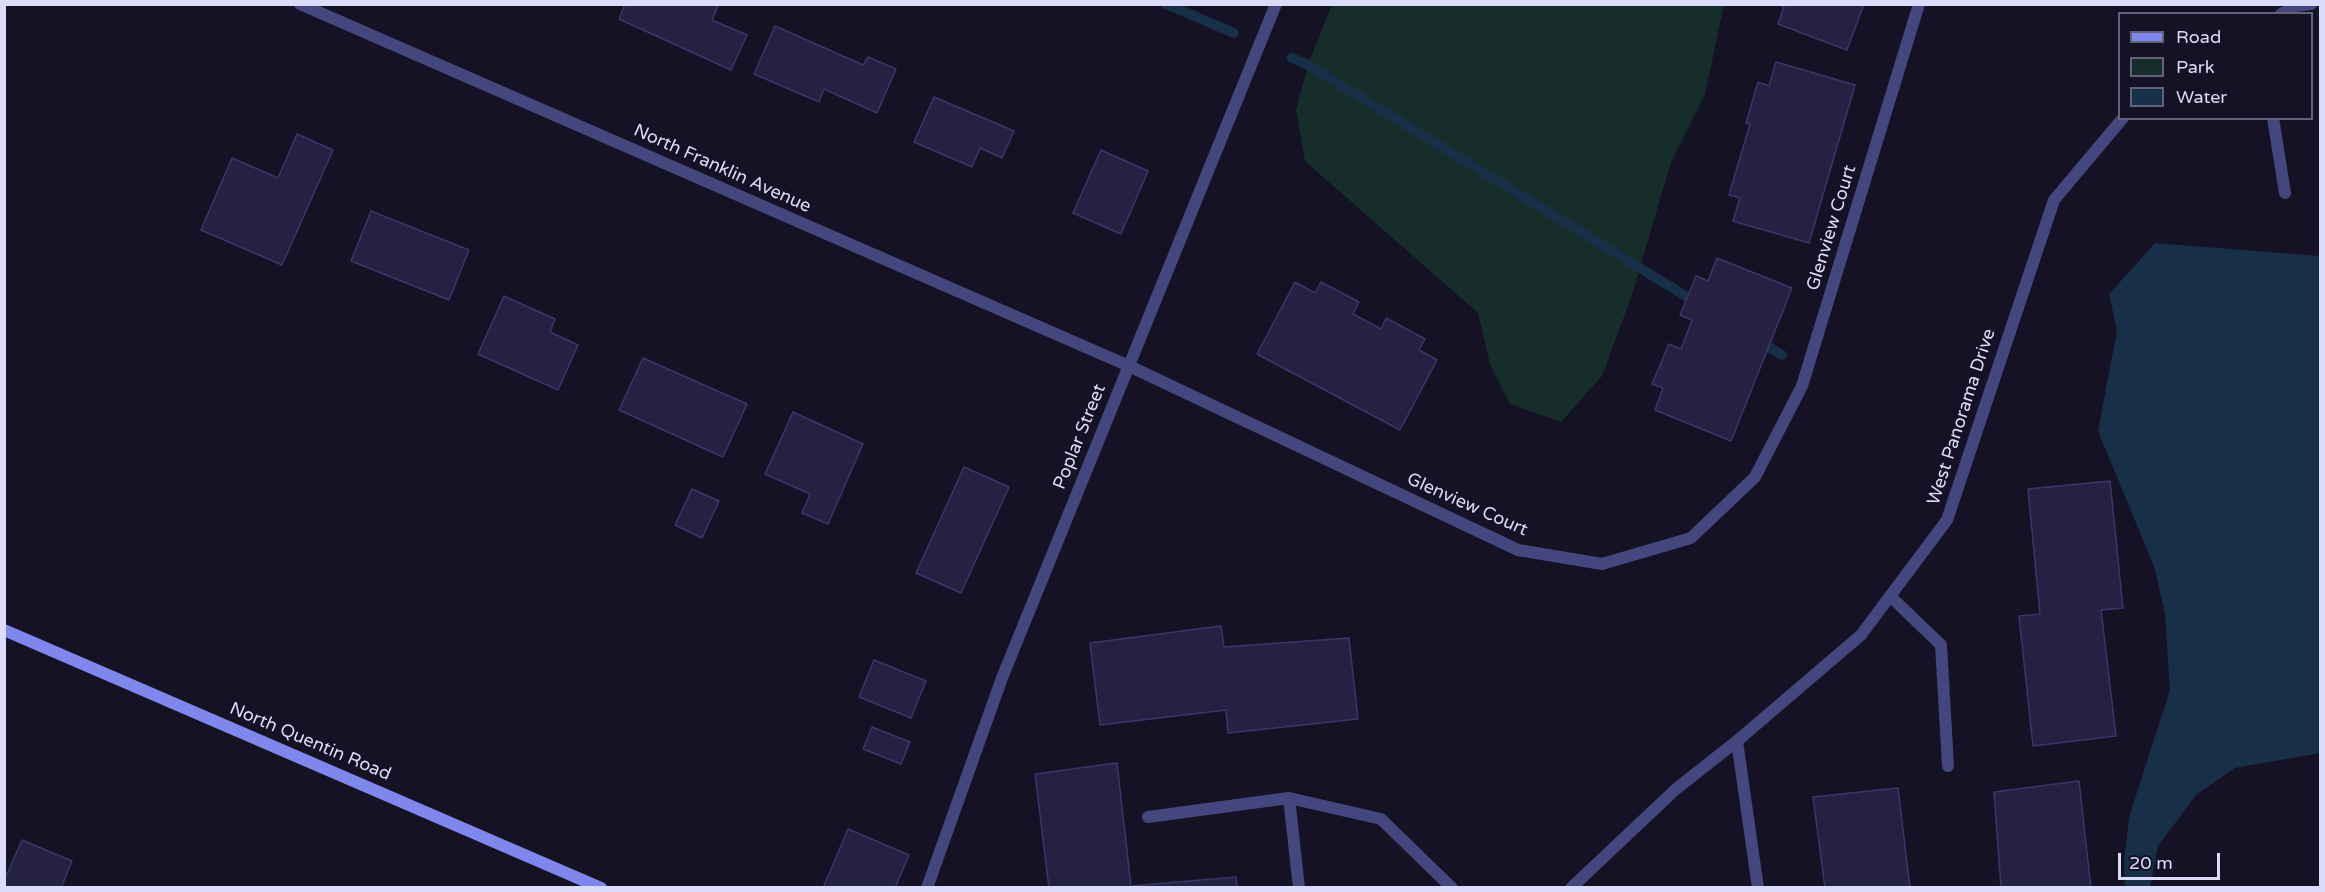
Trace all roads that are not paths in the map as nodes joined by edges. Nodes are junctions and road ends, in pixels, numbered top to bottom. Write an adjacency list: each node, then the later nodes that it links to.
1 (300, 4): 9 (street, North Franklin Avenue)
2 (1276, 4): 9 (street, Poplar Street)
3 (1919, 4): 9 (street, Glenview Court)
4 (2311, 4): 5 (street)
5 (2285, 12)
6 (2121, 120): 10 (street, West Panorama Drive)
7 (2273, 120): 8 (street)
8 (2285, 193)
9 (1129, 366): 17 (street, Poplar Street)
10 (1890, 596): 12 (street, West Panorama Drive); 13 (street)
11 (4, 630): 16 (main road, North Quentin Road)
12 (1737, 741): 20 (street, West Panorama Drive); 21 (street)
13 (1948, 766)
14 (1289, 798): 15 (street); 18 (street); 19 (street)
15 (1148, 817)
16 (601, 888)
17 (927, 888)
18 (1299, 888)
19 (1452, 888)
20 (1571, 888)
21 (1758, 888)

